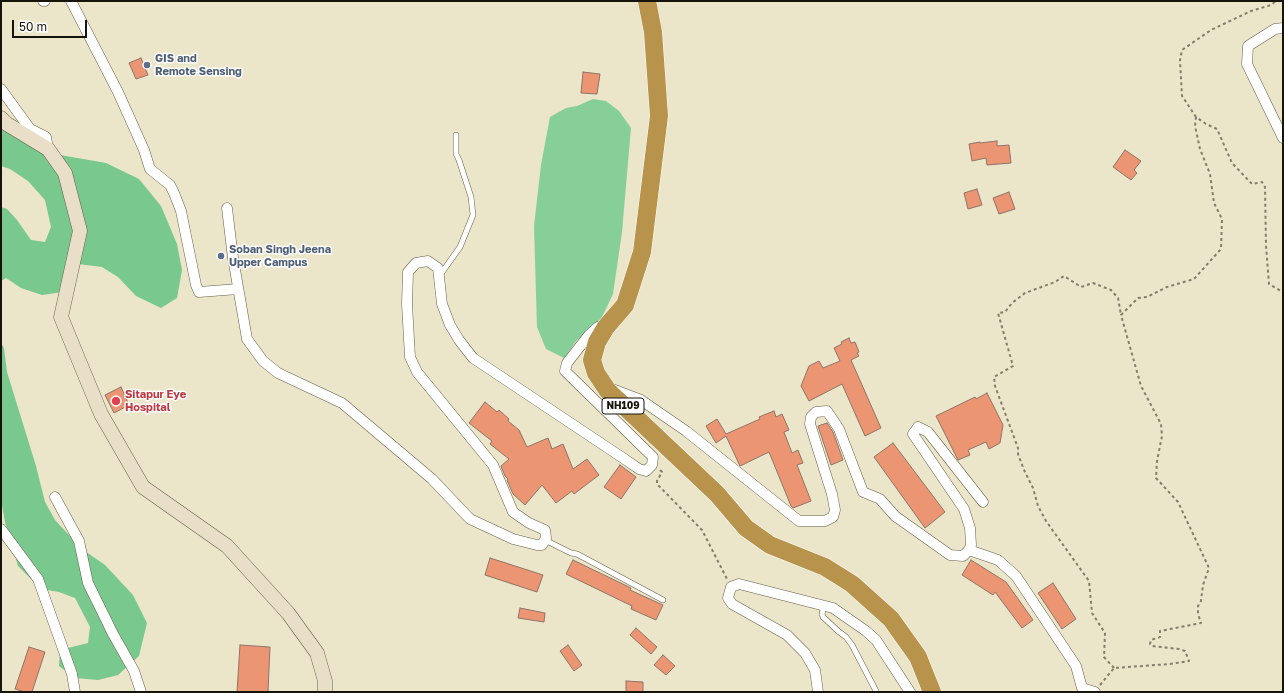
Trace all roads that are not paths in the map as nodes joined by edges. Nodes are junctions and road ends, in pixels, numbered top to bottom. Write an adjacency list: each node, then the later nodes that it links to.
1 (71, 1): 11 (street)
2 (647, 1): 12 (highway, NH109)
3 (1283, 28): 7 (street)
4 (1, 89): 8 (street)
5 (1, 118): 8 (main road)
6 (456, 135): 10 (lane)
7 (1283, 138)
8 (48, 149): 24 (main road)
9 (227, 208): 11 (street)
10 (440, 275): 12 (street); 17 (street)
11 (238, 289): 17 (street)
12 (606, 327): 13 (highway, NH109)
13 (604, 386): 18 (street); 27 (highway, NH109)
14 (55, 497): 23 (street)
15 (984, 502): 18 (street)
16 (1, 529): 22 (street)
17 (545, 540): 19 (lane)
18 (969, 550): 28 (street)
19 (663, 600)
20 (824, 606): 21 (lane); 25 (street); 26 (street)
21 (876, 690)
22 (75, 692)
23 (141, 692)
24 (325, 692)
25 (818, 692)
26 (910, 692)
27 (932, 692)
28 (1095, 692)

